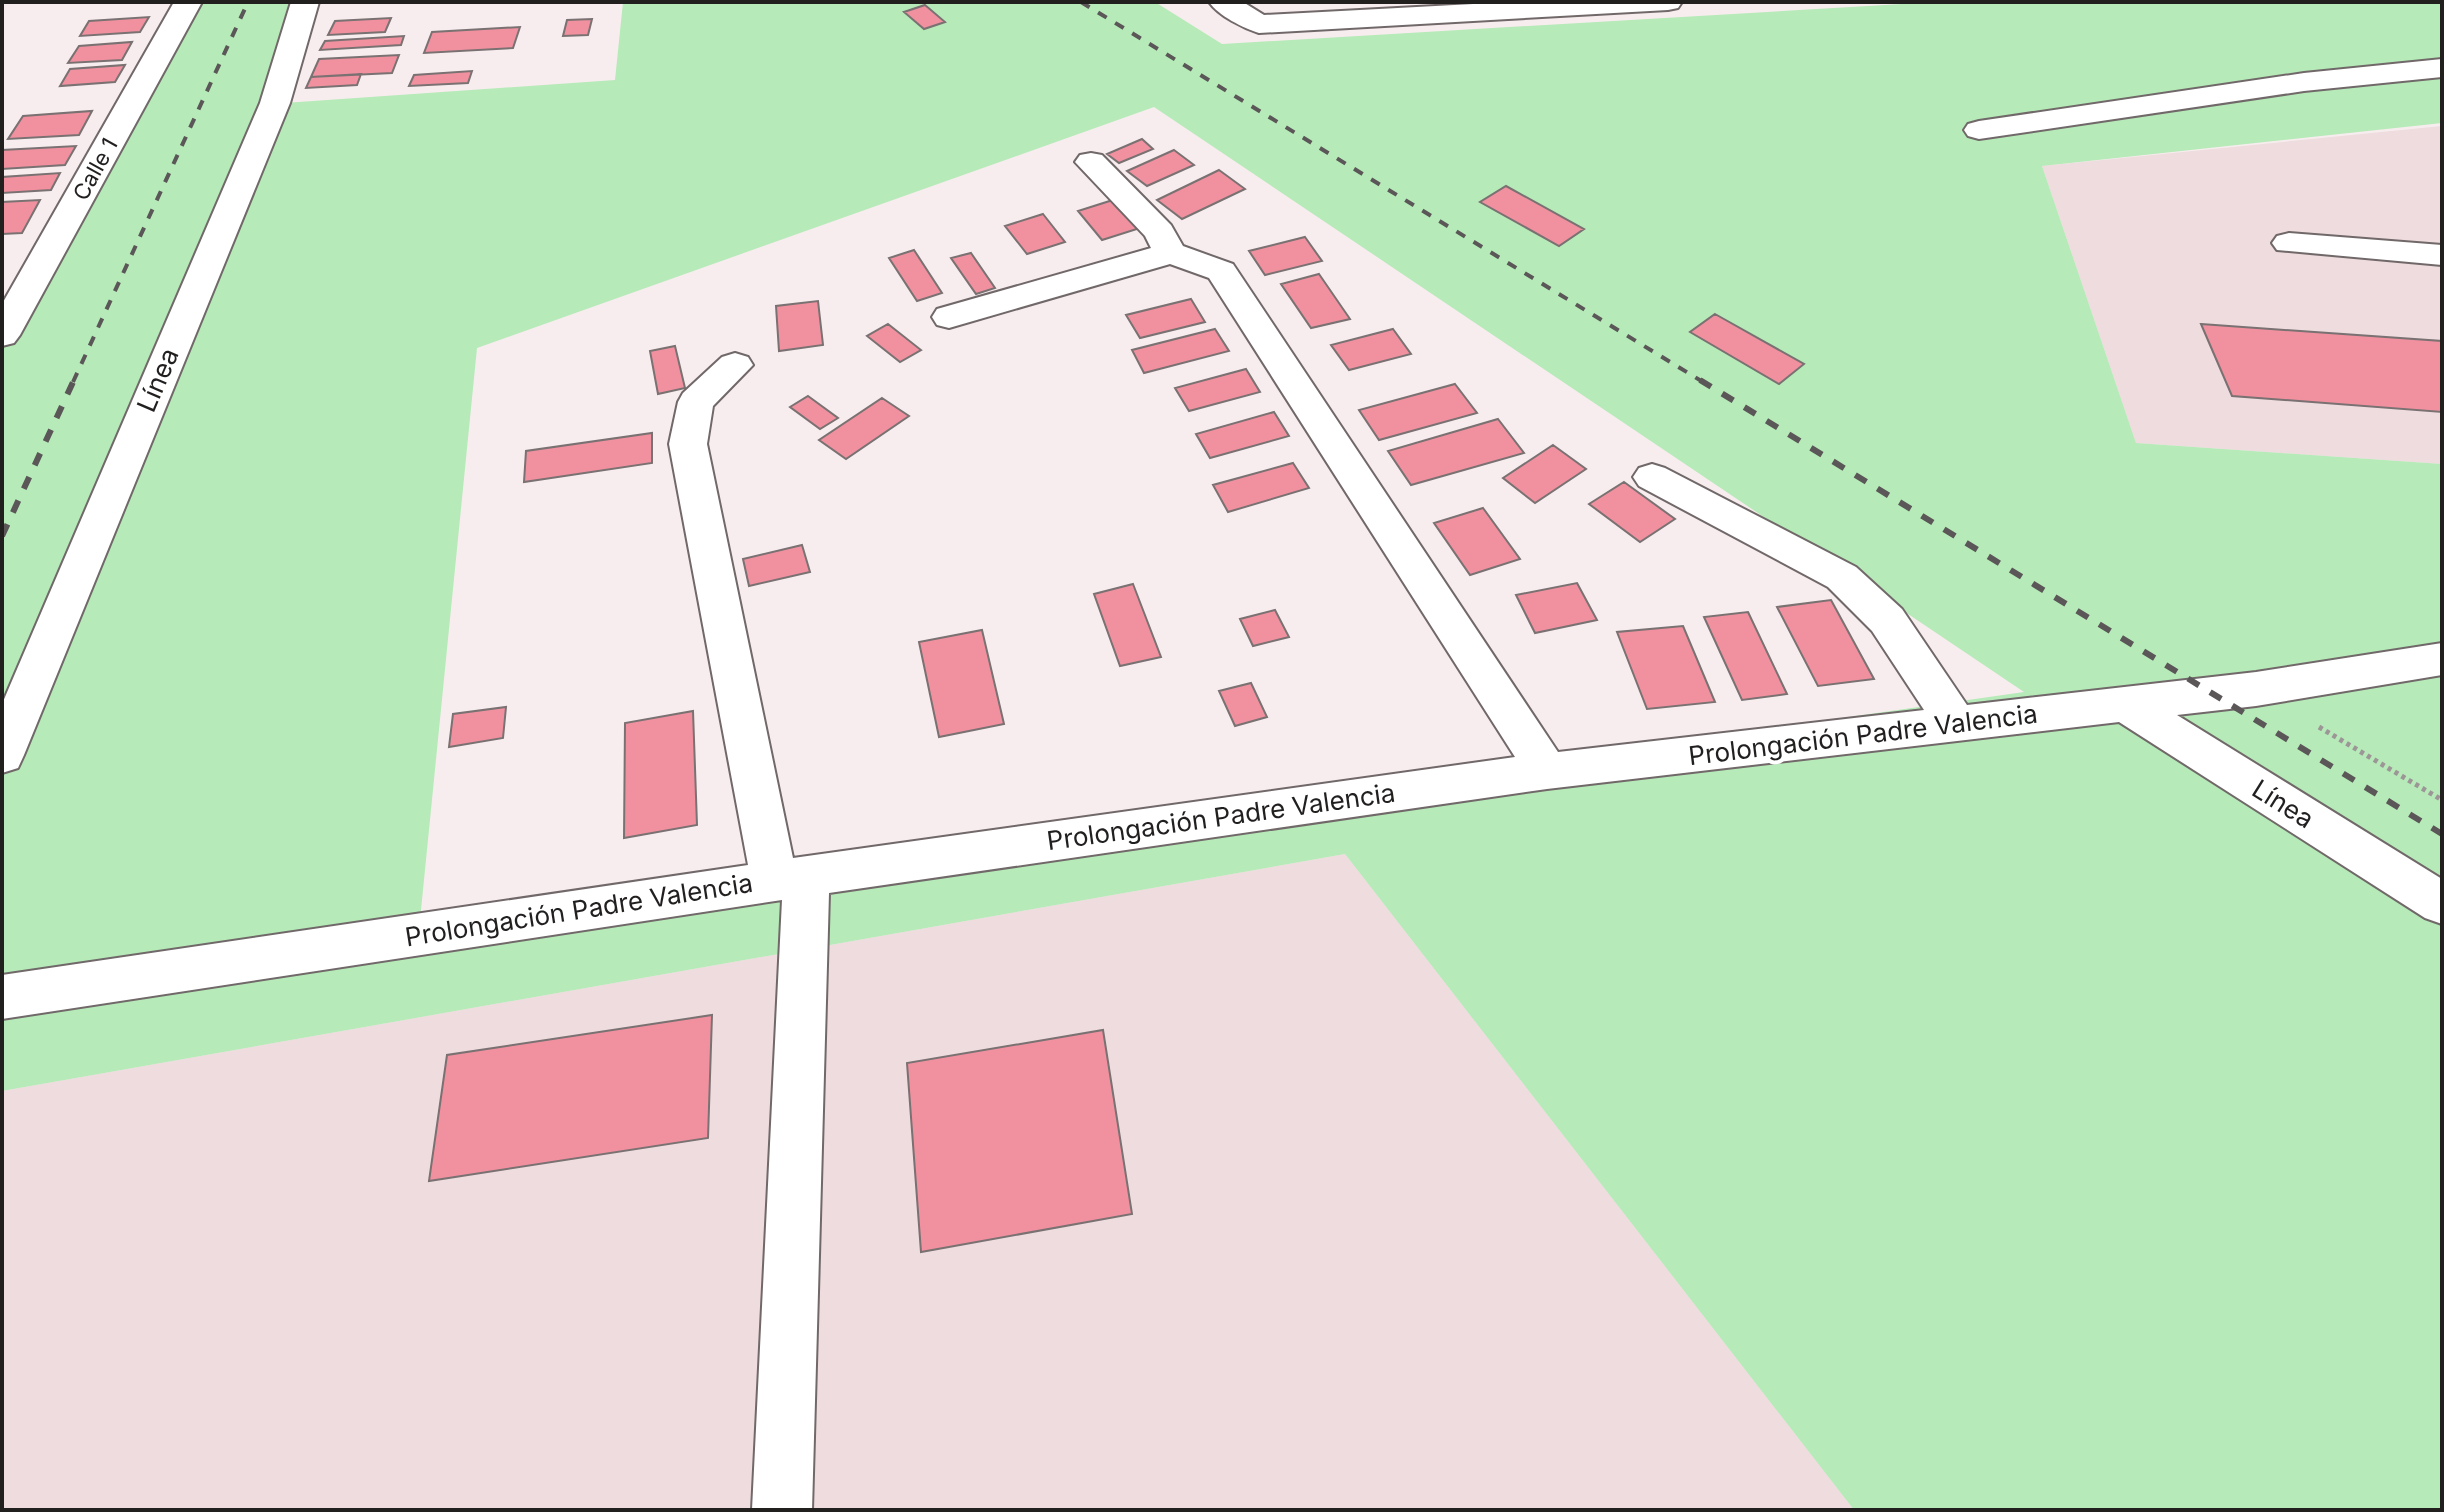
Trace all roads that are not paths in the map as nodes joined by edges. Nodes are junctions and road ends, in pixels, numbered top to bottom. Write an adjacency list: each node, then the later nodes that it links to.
1 (188, 2): 13 (street, Calle 1)
2 (305, 2): 19 (street, Línea)
3 (1223, 2): 5 (street)
4 (1668, 2): 5 (street)
5 (1599, 4)
6 (2442, 68): 7 (street)
7 (1979, 130)
8 (1091, 162): 10 (street)
9 (2289, 243): 11 (street)
10 (1170, 253): 12 (street); 20 (street)
11 (2442, 255)
12 (949, 317)
13 (2, 335)
14 (735, 365): 21 (street)
15 (1652, 477): 18 (street)
16 (2442, 659): 17 (street, Prolongación Padre Valencia)
17 (2125, 704): 18 (street, Prolongación Padre Valencia); 22 (street, Línea)
18 (1956, 724): 20 (street, Prolongación Padre Valencia)
19 (2, 755)
20 (1547, 771): 21 (street, Prolongación Padre Valencia)
21 (790, 878): 23 (street, Prolongación Padre Valencia); 24 (street)
22 (2442, 904)
23 (2, 997)
24 (782, 1510)

